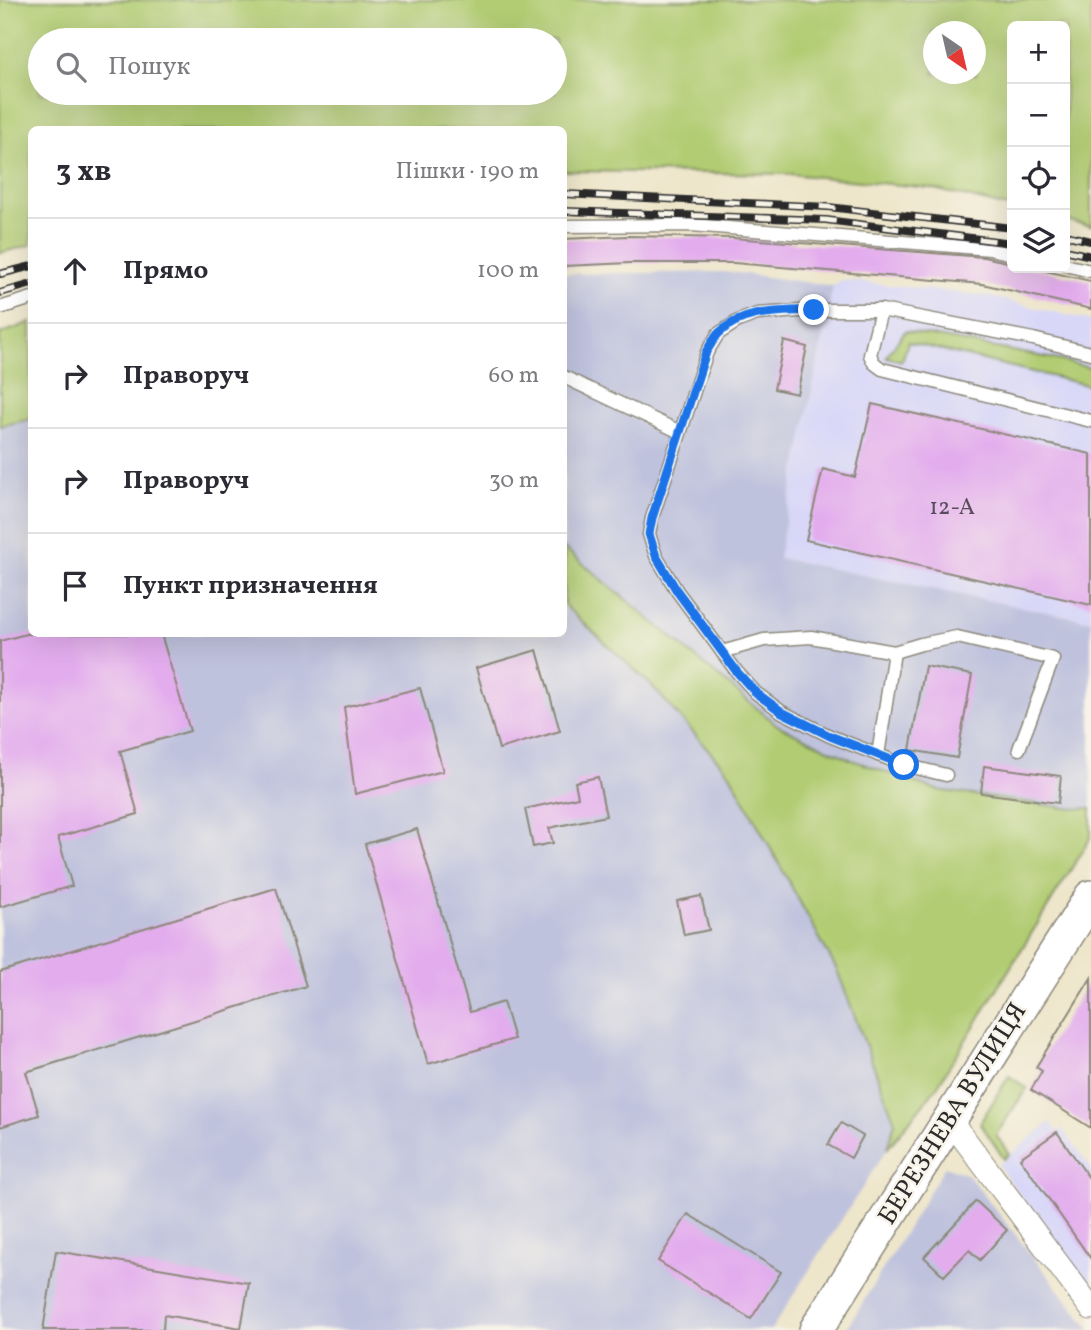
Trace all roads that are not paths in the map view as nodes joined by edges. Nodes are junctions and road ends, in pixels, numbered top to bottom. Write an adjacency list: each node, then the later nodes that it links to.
1 (567, 226): 2 (lane)
2 (1007, 253)
3 (1070, 266): 4 (lane)
4 (1091, 271)
5 (28, 300): 6 (lane)
6 (0, 308)
7 (881, 310): 8 (lane); 10 (lane); 11 (lane)
8 (1091, 353)
9 (567, 378): 11 (lane)
10 (1091, 421)
11 (680, 432): 12 (lane)
12 (722, 652): 13 (lane); 15 (lane)
13 (894, 652): 14 (lane); 15 (lane)
14 (1019, 749)
15 (878, 755): 16 (lane)
16 (946, 775)
17 (1091, 897): 18 (street, БЕРЕЗНЕВА ВУЛИЦЯ)
18 (948, 1122): 19 (street); 20 (street, БЕРЕЗНЕВА ВУЛИЦЯ)
19 (1091, 1308)
20 (817, 1330)

